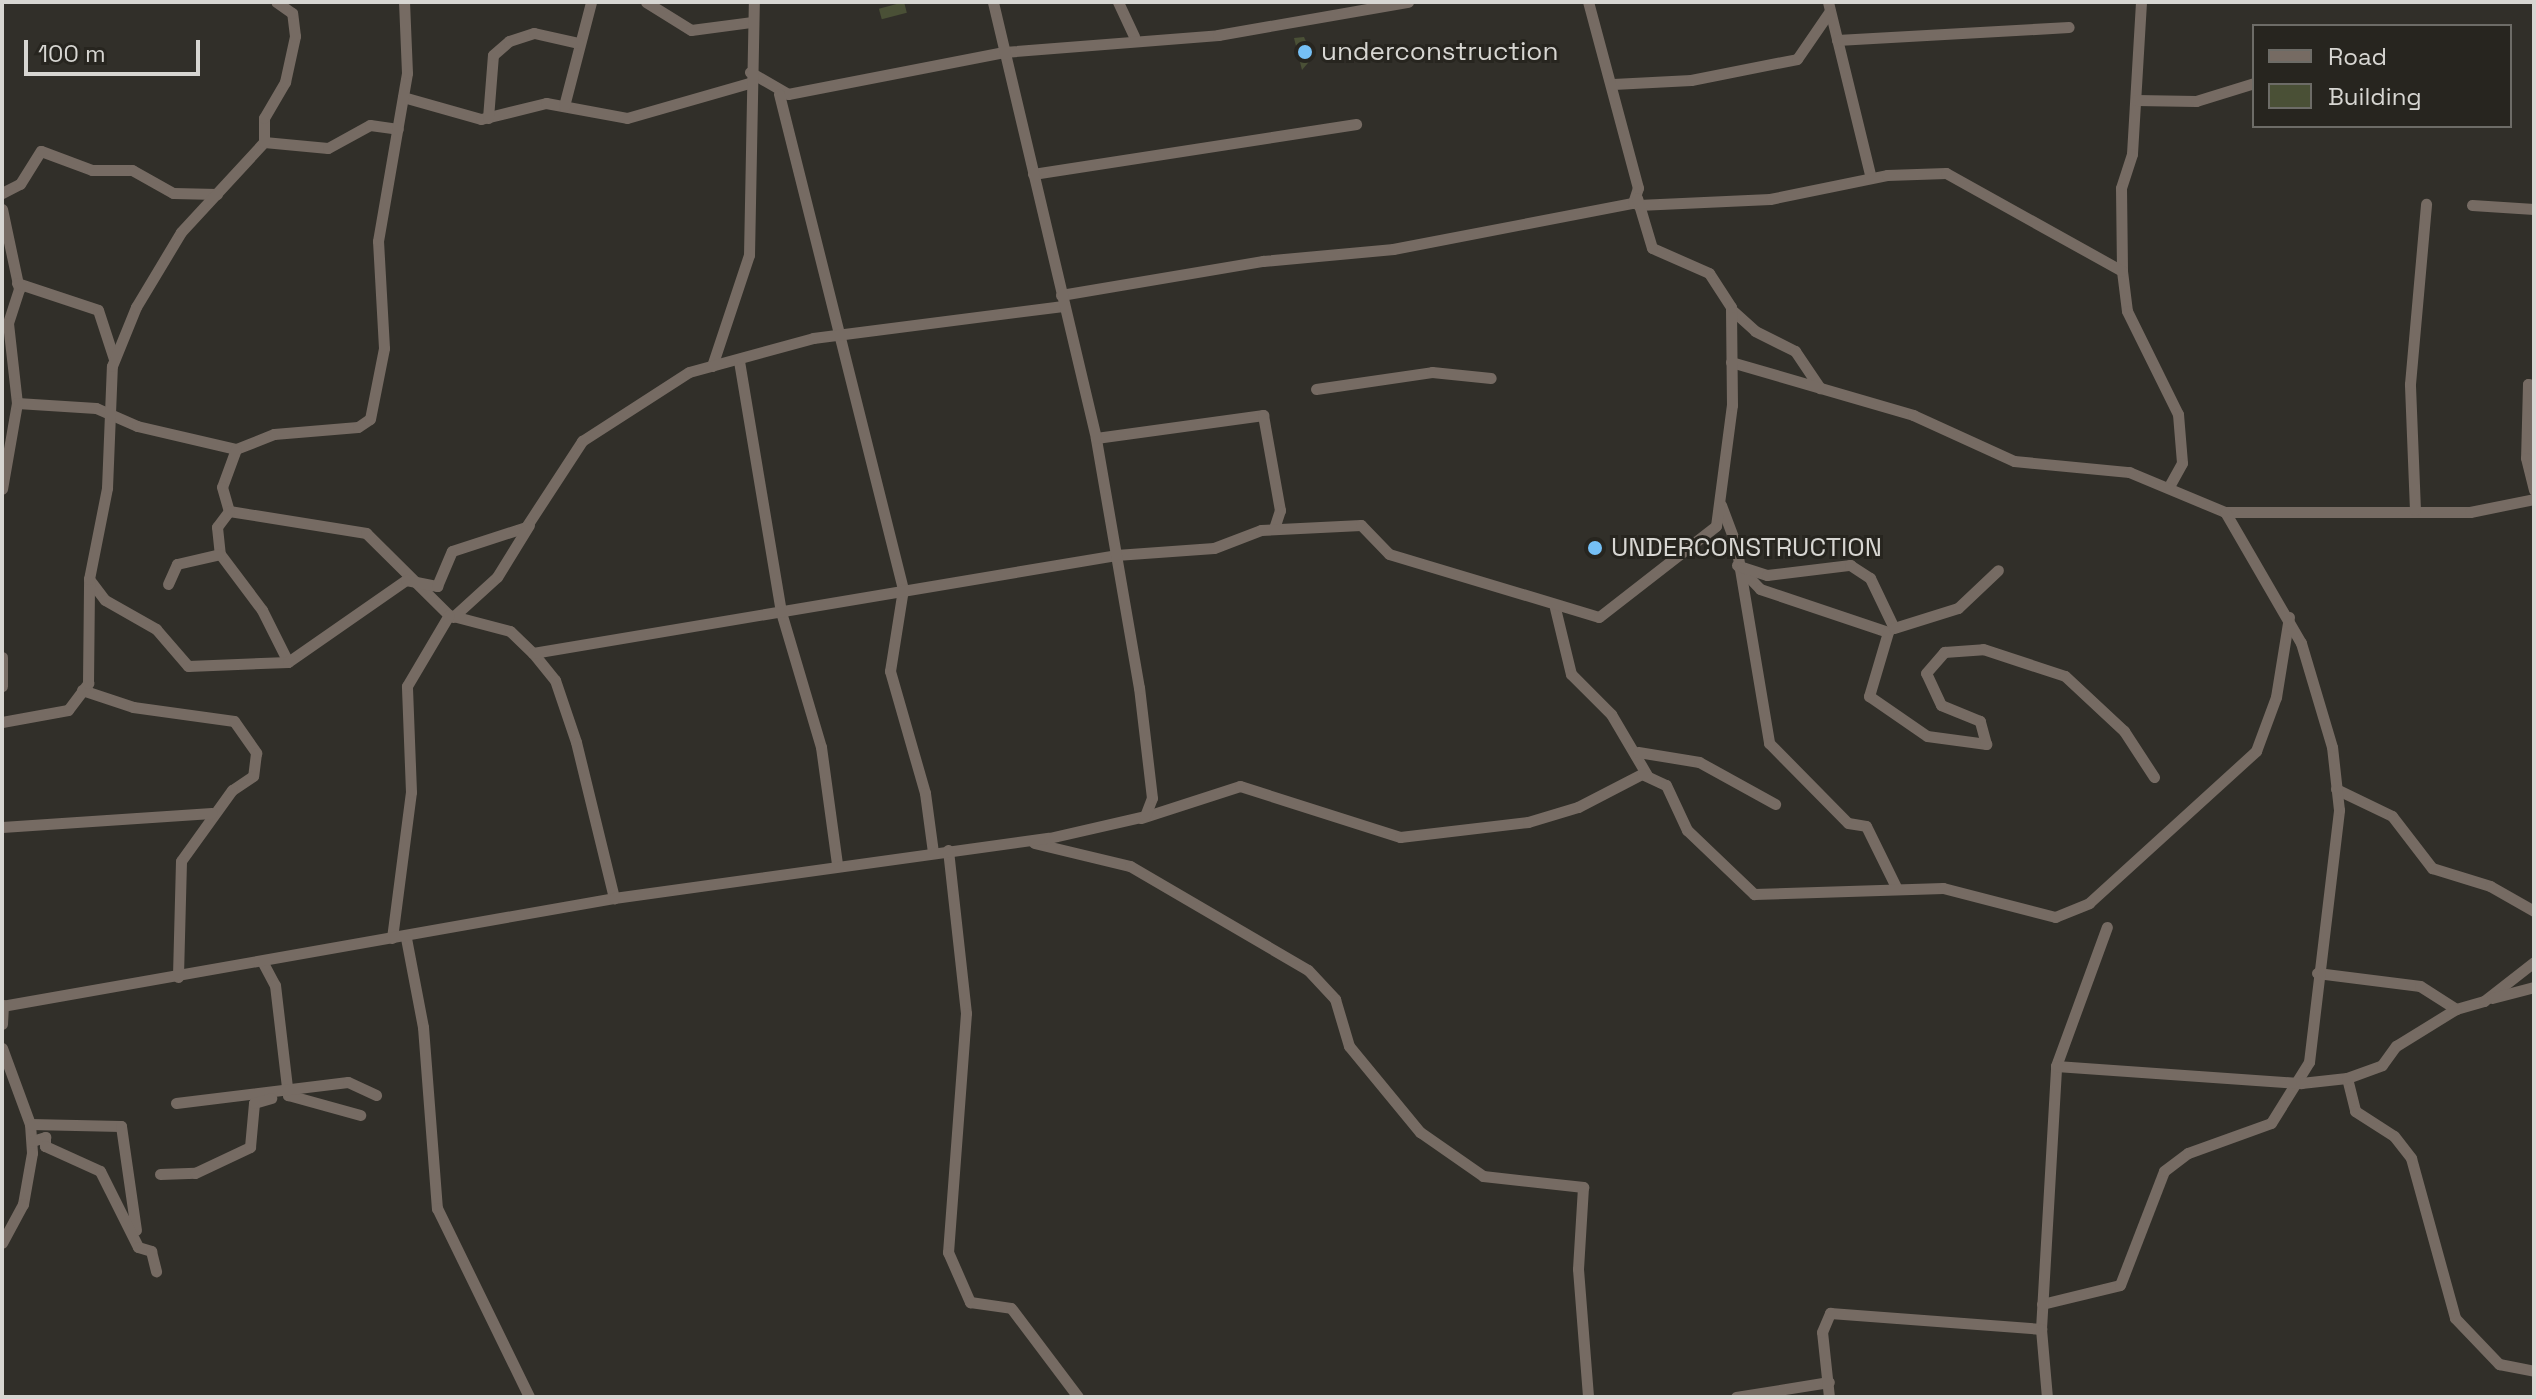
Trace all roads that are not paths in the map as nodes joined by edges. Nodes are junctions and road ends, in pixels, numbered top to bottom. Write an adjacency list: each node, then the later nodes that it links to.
1 (276, 2): 28 (street)
2 (404, 2): 22 (street)
3 (591, 2): 16 (street)
4 (646, 2): 12 (street)
5 (754, 2): 12 (street)
6 (993, 2): 17 (street)
7 (1118, 2): 14 (street)
8 (1408, 2): 14 (street)
9 (1588, 2): 19 (street)
10 (2141, 2): 23 (street)
11 (1829, 6): 15 (street); 19 (street)
12 (752, 22): 18 (street)
13 (2069, 27): 15 (street)
14 (1134, 36): 17 (street)
15 (1837, 40): 30 (street)
16 (578, 43): 24 (street); 25 (street)
17 (1004, 52): 21 (street); 29 (street)
18 (750, 78): 21 (street); 24 (street); 46 (street)
19 (1613, 84): 33 (street)
20 (2252, 84): 23 (street)
21 (779, 94): 42 (street)
22 (403, 97): 25 (street); 27 (street)
23 (2136, 100): 38 (street)
24 (564, 106): 25 (street)
25 (488, 118)
26 (1356, 124): 29 (street)
27 (398, 129): 28 (street); 54 (street)
28 (264, 142): 32 (street)
29 (1033, 174): 40 (street)
30 (1871, 178): 33 (street); 38 (street)
31 (2, 193): 32 (street)
32 (217, 194): 43 (street)
33 (1637, 202): 40 (street); 41 (street)
34 (2426, 204): 60 (street)
35 (2472, 205): 37 (street)
36 (2, 209): 39 (street)
37 (2534, 209)
38 (2122, 271): 55 (street)
39 (17, 283): 43 (street); 51 (street)
40 (1062, 300): 42 (street); 53 (street)
41 (1732, 310): 45 (street); 49 (street)
42 (840, 336): 44 (street); 72 (street)
43 (114, 360): 52 (street)
44 (739, 361): 46 (street); 74 (street)
45 (1731, 362): 49 (street); 59 (street)
46 (712, 366): 63 (street)
47 (1491, 378): 50 (street)
48 (2534, 385): 57 (street)
49 (1820, 388): 55 (street)
50 (1316, 389)
51 (17, 403): 52 (street); 56 (street)
52 (107, 412): 54 (street); 69 (street)
53 (1096, 438): 64 (street); 66 (street)
54 (236, 449): 61 (street)
55 (2169, 486): 62 (street)
56 (2, 489)
57 (2534, 490)
58 (2534, 499): 60 (street)
59 (1719, 501): 67 (street); 73 (street)
60 (2415, 510): 62 (street)
61 (229, 511): 65 (street); 70 (street)
62 (2225, 512): 76 (street)
63 (529, 525): 70 (street); 75 (street)
64 (1274, 529): 66 (street); 73 (street)
65 (220, 554): 71 (street); 79 (street)
66 (1116, 555): 72 (street); 89 (street)
67 (1737, 565): 68 (street); 85 (street); 95 (street)
68 (1998, 570)
69 (89, 579): 79 (street); 81 (street)
70 (406, 580): 75 (street); 79 (street)
71 (168, 584)
72 (903, 589): 74 (street); 93 (street)
73 (1555, 608): 83 (street)
74 (781, 612): 77 (street); 94 (street)
75 (451, 616): 77 (street); 99 (street)
76 (2289, 617): 86 (street); 95 (street)
77 (533, 653): 96 (street)
78 (2, 657): 80 (street)
79 (288, 662)
80 (2, 686)
81 (82, 690): 82 (street); 88 (street)
82 (2, 722)
83 (1638, 752): 84 (street); 87 (street)
84 (1647, 775): 89 (street); 95 (street)
85 (2154, 777)
86 (2336, 789): 97 (street); 103 (street)
87 (1775, 804)
88 (212, 813): 90 (street); 104 (street)
89 (1136, 820): 91 (street)
90 (2, 827)
91 (1025, 841): 92 (street); 130 (street)
92 (948, 850): 93 (street); 129 (street)
93 (933, 852): 94 (street)
94 (837, 864): 96 (street)
95 (1897, 889)
96 (614, 898): 100 (street)
97 (2534, 911)
98 (2107, 927): 111 (street)
99 (392, 938): 100 (street); 101 (street)
100 (406, 938): 128 (street)
101 (262, 961): 104 (street); 114 (street)
102 (2534, 962): 106 (street)
103 (2317, 973): 108 (street); 113 (street)
104 (178, 977): 107 (street)
105 (2534, 987): 106 (street)
106 (2484, 1001): 108 (street)
107 (2, 1006): 109 (street)
108 (2456, 1009): 112 (street)
109 (2, 1024)
110 (2, 1048): 118 (street)
111 (2056, 1066): 113 (street); 124 (street)
112 (2347, 1078): 113 (street); 126 (street)
113 (2301, 1083): 124 (street)
114 (287, 1092): 115 (street); 116 (street); 117 (street); 120 (street)
115 (376, 1095)
116 (176, 1103)
117 (360, 1115)
118 (30, 1124): 119 (street); 121 (street)
119 (32, 1141): 122 (street); 123 (street)
120 (160, 1174)
121 (136, 1230)
122 (2, 1243)
123 (156, 1271)
124 (2042, 1304): 125 (street)
125 (2041, 1329): 127 (street); 133 (street)
126 (2534, 1371)
127 (1829, 1382): 131 (street); 132 (street)
128 (529, 1397)
129 (1078, 1397)
130 (1588, 1397)
131 (1736, 1397)
132 (1829, 1397)
133 (2047, 1397)

